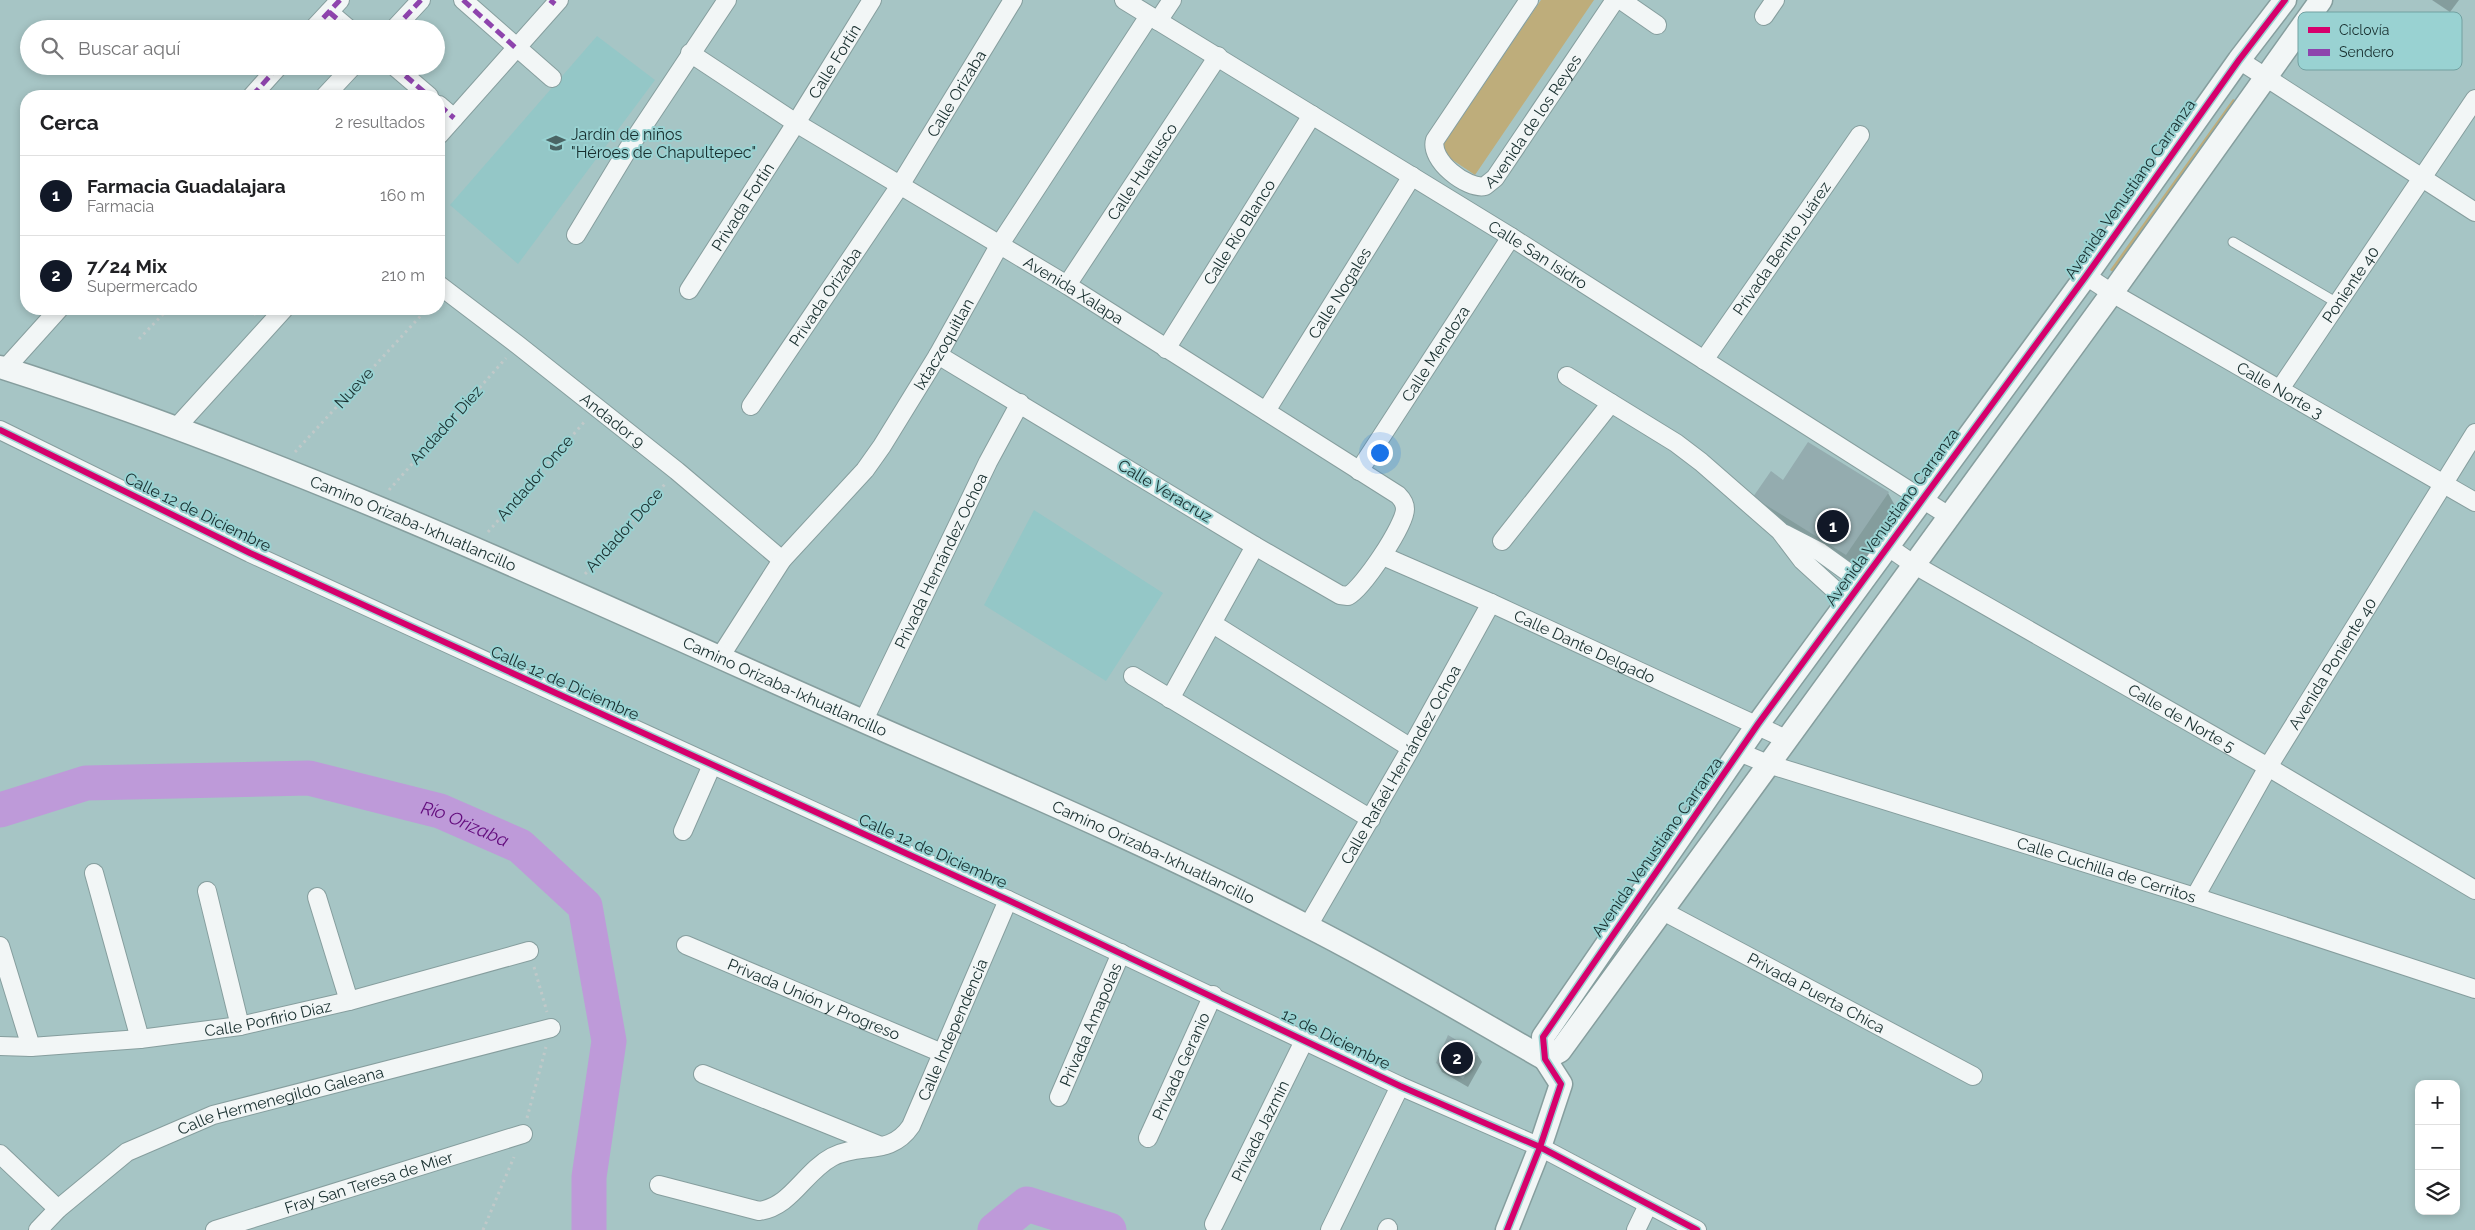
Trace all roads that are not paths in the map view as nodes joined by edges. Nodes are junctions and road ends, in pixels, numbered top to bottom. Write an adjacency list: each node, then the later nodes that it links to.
1 (421, 0): 21 (street)
2 (463, 0): 24 (street)
3 (727, 0): 25 (street)
4 (872, 0): 40 (street, Calle Fortín)
5 (1013, 0): 45 (street, Calle Orizaba)
6 (1124, 0): 18 (street, Calle San Isidro)
7 (1172, 0): 18 (street, Ixtaczoquitlan)
8 (1529, 0): 9 (street, Avenida de los Reyes)
9 (1615, 0)
10 (1621, 0): 22 (street)
11 (1774, 0): 17 (street)
12 (2285, 0): 27 (street, Avenida Venustiano Carranza)
13 (2321, 0): 16 (street)
14 (554, 1): 24 (street)
15 (334, 6): 19 (street); 20 (street)
16 (2313, 12)
17 (1764, 16)
18 (1154, 18): 26 (street, Calle San Isidro); 50 (street, Ixtaczoquitlan)
19 (321, 20)
20 (343, 20)
21 (402, 20)
22 (1657, 25)
23 (2298, 33): 32 (street)
24 (517, 49): 31 (street); 39 (street)
25 (690, 53): 40 (street, Avenida Xalapa); 47 (street)
26 (1218, 56): 38 (street, Calle San Isidro); 52 (street, Calle Huatusco)
27 (2239, 60): 32 (street); 51 (street, Avenida Venustiano Carranza)
28 (271, 75): 33 (street)
29 (345, 75): 34 (street)
30 (404, 75): 35 (street)
31 (552, 78)
32 (2266, 78): 44 (street); 55 (street)
33 (257, 90)
34 (331, 90)
35 (422, 90)
36 (2475, 99): 44 (street, Poniente 40)
37 (445, 110): 39 (street)
38 (1312, 115): 43 (street, Calle San Isidro); 59 (street, Calle Río Blanco)
39 (454, 118): 41 (street)
40 (796, 123): 45 (street, Avenida Xalapa); 54 (street, Privada Fortín)
41 (445, 128)
42 (1860, 135): 61 (street, Privada Benito Juárez)
43 (1412, 176): 48 (street, Calle San Isidro); 68 (street, Calle Nogales)
44 (2422, 180): 46 (street); 56 (street, Poniente 40)
45 (899, 187): 50 (street, Avenida Xalapa); 67 (street, Privada Orizaba)
46 (2475, 212)
47 (576, 235)
48 (1511, 237): 61 (street, Calle San Isidro); 72 (street, Calle Mendoza)
49 (2233, 242): 56 (lane)
50 (1000, 244): 52 (street, Avenida Xalapa); 60 (street, Ixtaczoquitlan)
51 (2086, 276): 55 (street, Calle Norte 3); 74 (street, Avenida Venustiano Carranza)
52 (1067, 285): 59 (street, Avenida Xalapa)
53 (445, 289): 82 (street, Andador 9)
54 (689, 290)
55 (2112, 293): 64 (street, Calle Norte 3); 76 (street)
56 (2338, 304): 64 (street, Poniente 40)
57 (53, 315): 62 (street)
58 (279, 315): 69 (street)
59 (1166, 349): 68 (street, Avenida Xalapa)
60 (938, 355): 65 (street, Calle Veracruz); 82 (street, Ixtaczoquitlan)
61 (1704, 360): 74 (street, Calle San Isidro)
62 (2, 368): 69 (street, Camino Orizaba-Ixhuatlancillo)
63 (1567, 376): 66 (street)
64 (2280, 389): 73 (street, Calle Norte 3)
65 (1020, 403): 79 (street, Calle Veracruz); 91 (street, Privada Hernández Ochoa)
66 (1611, 403): 77 (street); 78 (street)
67 (751, 406)
68 (1266, 411): 72 (street, Avenida Xalapa)
69 (175, 428): 88 (street, Camino Orizaba-Ixhuatlancillo)
70 (0, 430): 97 (street, Calle 12 de Diciembre)
71 (2475, 433): 73 (street, Avenida Poniente 40)
72 (1360, 471): 81 (street, Avenida Xalapa)
73 (2443, 483): 75 (street, Calle Norte 3); 98 (street, Avenida Poniente 40)
74 (1922, 499): 76 (street, Calle San Isidro); 80 (street, Avenida Venustiano Carranza)
75 (2475, 502)
76 (1949, 516): 83 (street)
77 (1780, 531): 84 (street); 85 (street)
78 (1502, 541)
79 (1255, 546): 81 (street, Calle Veracruz); 87 (street)
80 (1887, 546): 83 (street, Calle de Norte 5); 84 (street, Avenida Venustiano Carranza)
81 (1383, 556): 86 (street, Calle Dante Delgado)
82 (782, 560): 88 (street, Ixtaczoquitlan)
83 (1913, 564): 93 (street); 98 (street, Calle de Norte 5)
84 (1863, 582): 85 (street, Avenida Venustiano Carranza)
85 (1848, 602): 92 (street, Avenida Venustiano Carranza)
86 (1491, 603): 92 (street, Calle Dante Delgado); 94 (street, Calle Rafaél Hernández Ochoa)
87 (1213, 624): 90 (street); 94 (street)
88 (720, 657): 91 (street, Camino Orizaba-Ixhuatlancillo)
89 (1133, 676): 90 (street)
90 (1170, 699): 99 (street)
91 (864, 722): 108 (street, Camino Orizaba-Ixhuatlancillo)
92 (1758, 724): 93 (street, Calle Dante Delgado); 95 (street, Avenida Venustiano Carranza)
93 (1786, 739): 96 (street)
94 (1411, 748): 99 (street, Calle Rafaél Hernández Ochoa)
95 (1739, 752): 96 (street, Calle Cuchilla de Cerritos); 123 (street, Avenida Venustiano Carranza)
96 (1768, 764): 104 (street, Calle Cuchilla de Cerritos); 107 (street)
97 (712, 765): 100 (street); 106 (street, Calle 12 de Diciembre)
98 (2268, 767): 102 (street, Calle de Norte 5); 104 (street, Avenida Poniente 40)
99 (1370, 820): 108 (street, Calle Rafaél Hernández Ochoa)
100 (683, 831)
101 (94, 873): 118 (street)
102 (2475, 890)
103 (207, 891): 116 (street)
104 (2195, 897): 113 (street, Calle Cuchilla de Cerritos)
105 (317, 898): 115 (street)
106 (1008, 900): 112 (street, Calle 12 de Diciembre); 122 (street, Calle Independencia)
107 (1661, 910): 123 (street); 125 (street, Privada Puerta Chica)
108 (1308, 926): 123 (street, Camino Orizaba-Ixhuatlancillo)
109 (686, 945): 122 (street, Privada Unión y Progreso)
110 (0, 946): 121 (street)
111 (529, 950): 115 (street, Calle Porfirio Díaz)
112 (1121, 953): 114 (street, 12 de Diciembre); 127 (street, Privada Amapolas)
113 (2475, 989)
114 (1213, 995): 119 (street, 12 de Diciembre); 129 (street, Privada Geranio)
115 (349, 1001): 116 (street, Calle Porfirio Díaz)
116 (240, 1026): 118 (street, Calle Porfirio Díaz)
117 (551, 1028): 135 (street, Calle Hermenegildo Galeana)
118 (140, 1039): 121 (street, Calle Porfirio Díaz)
119 (1305, 1039): 126 (street, 12 de Diciembre); 136 (street, Privada Jazmín)
120 (0, 1046): 121 (street, Calle Porfirio Díaz)
121 (31, 1047)
122 (942, 1053): 130 (street, Calle Independencia)
123 (1545, 1059): 131 (street)
124 (703, 1074): 130 (street)
125 (1973, 1076)
126 (1400, 1086): 131 (street, 12 de Diciembre); 139 (street)
127 (1059, 1097)
128 (523, 1134): 138 (street, Fray San Teresa de Mier)
129 (1148, 1138)
130 (882, 1146): 133 (street, Calle Independencia)
131 (1540, 1147): 134 (street, 12 de Diciembre); 140 (street)
132 (0, 1154): 135 (street)
133 (659, 1185)
134 (1648, 1205): 141 (street); 142 (street, 12 de Diciembre)
135 (58, 1209): 137 (street, Calle Hermenegildo Galeana)
136 (1214, 1224)
137 (38, 1230)
138 (215, 1230)
139 (1330, 1230)
140 (1507, 1230)
141 (1636, 1230)
142 (1697, 1230)

